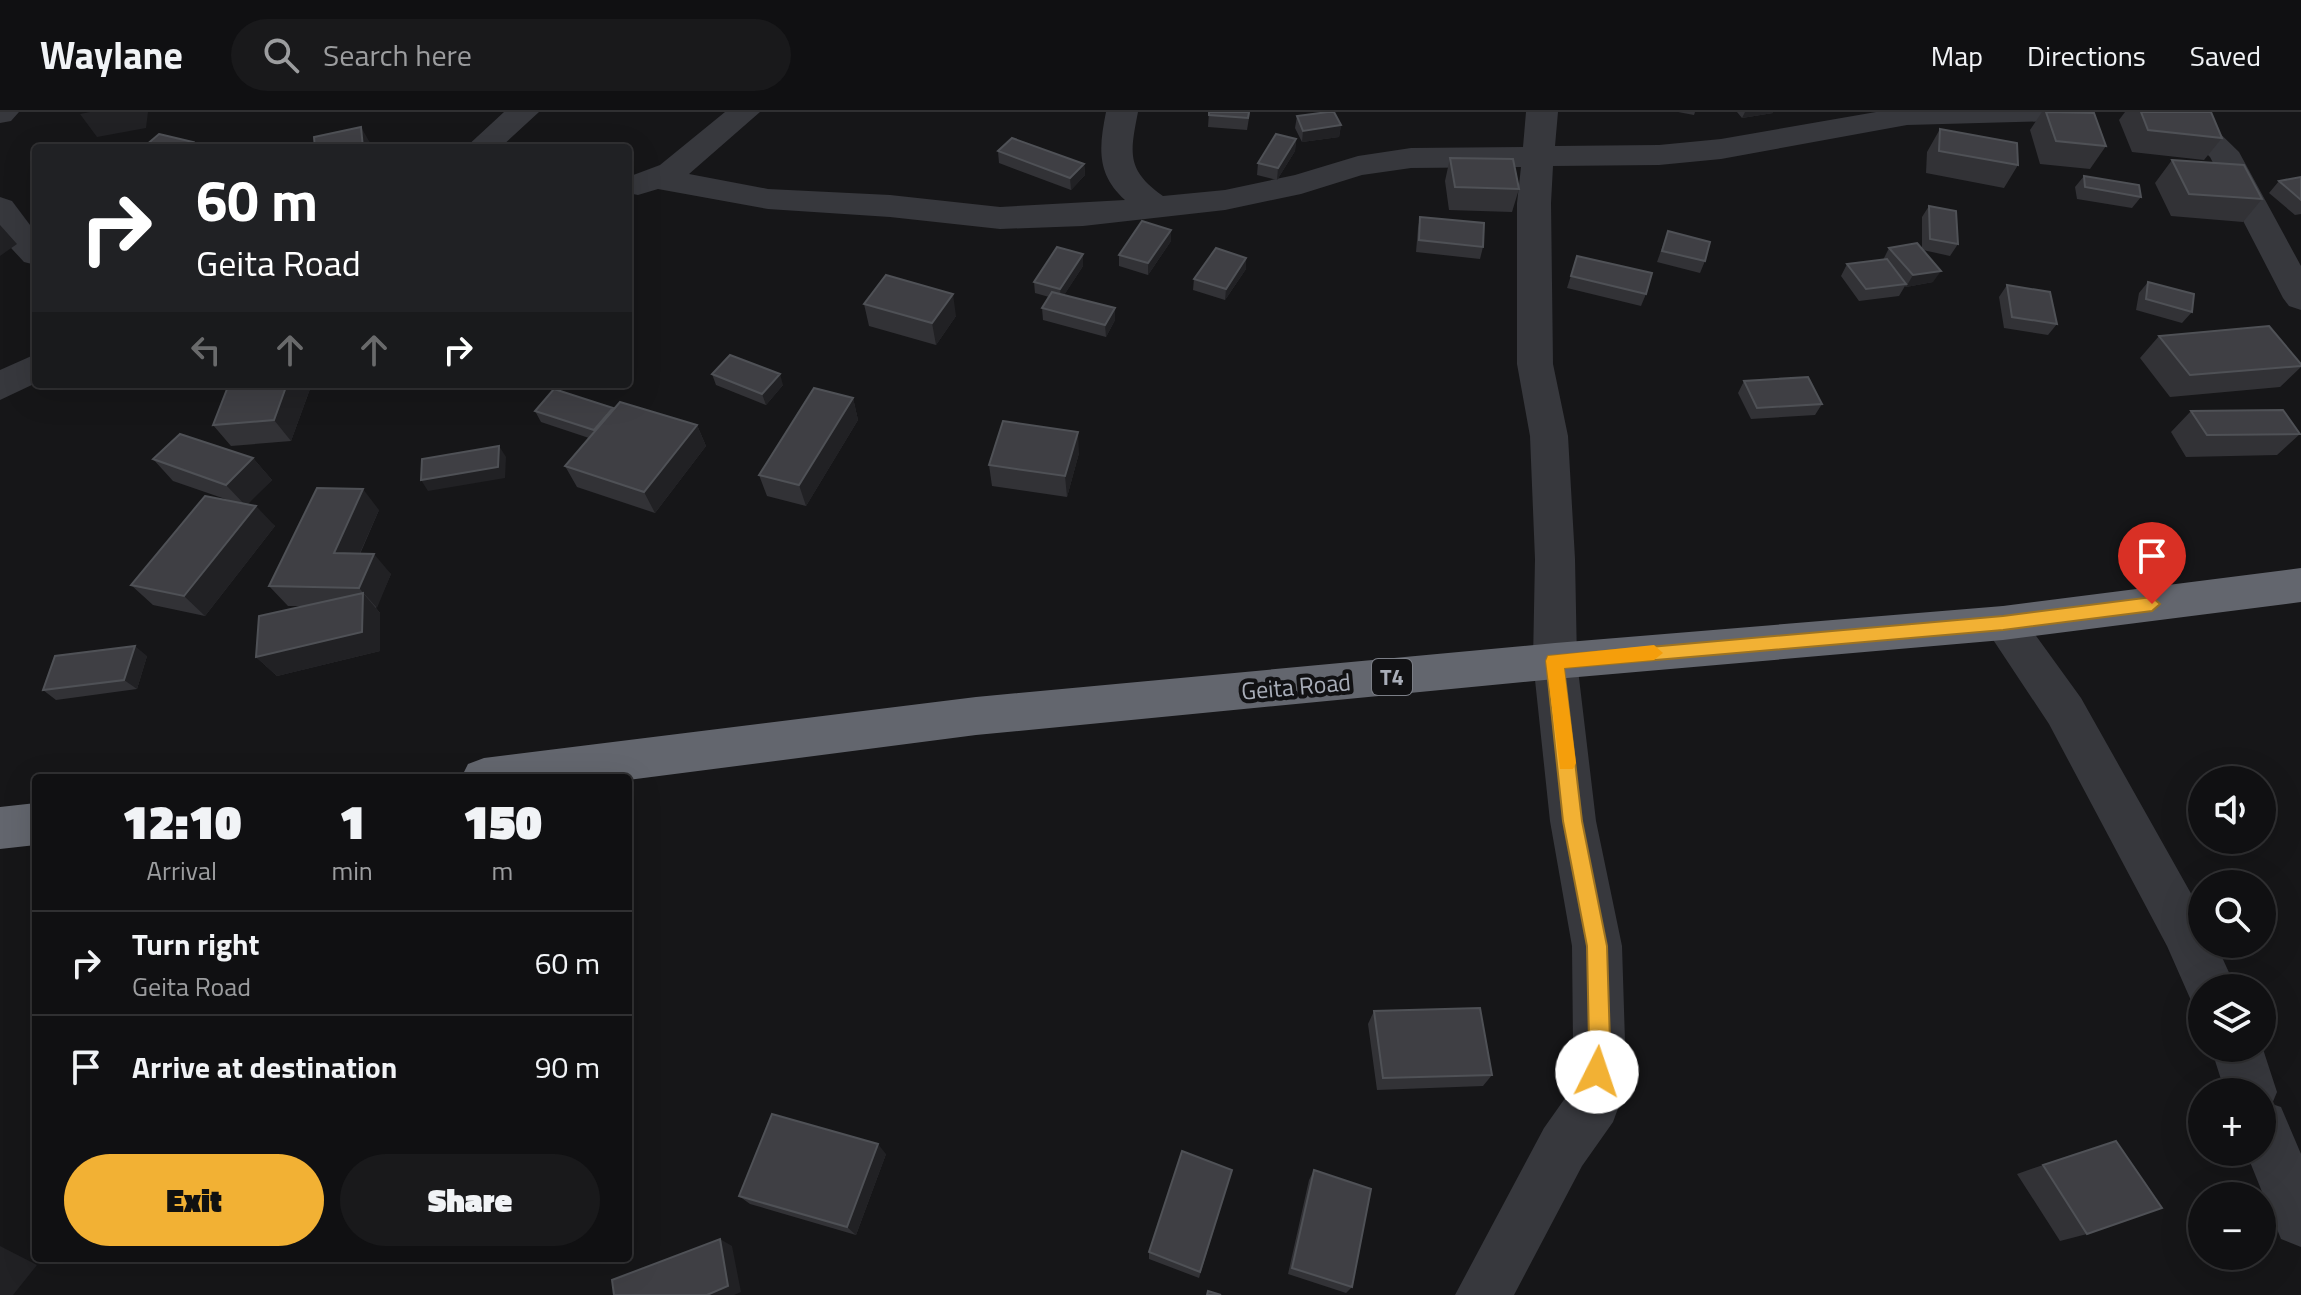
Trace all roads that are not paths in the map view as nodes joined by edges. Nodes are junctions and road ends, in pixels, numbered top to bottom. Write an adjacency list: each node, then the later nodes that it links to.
1 (523, 112): 7 (street)
2 (744, 112): 9 (street)
3 (1122, 112): 10 (street)
4 (1542, 112): 8 (street)
5 (2056, 112): 8 (street)
6 (2180, 112): 13 (street)
7 (486, 144)
8 (1537, 158): 10 (street); 18 (street)
9 (641, 183): 10 (street)
10 (1156, 207)
11 (0, 208): 12 (street)
12 (32, 250)
13 (2301, 298)
14 (32, 369): 15 (street)
15 (0, 387)
16 (2301, 585): 17 (highway, Geita Road / T4)
17 (2003, 623): 18 (highway, Geita Road / T4); 22 (street)
18 (1555, 661): 19 (highway, Geita Road / T4); 25 (street)
19 (516, 774)
20 (32, 824): 21 (highway)
21 (0, 828)
22 (2205, 974)
23 (2276, 1159): 24 (street)
24 (2301, 1219)
25 (1483, 1295)

